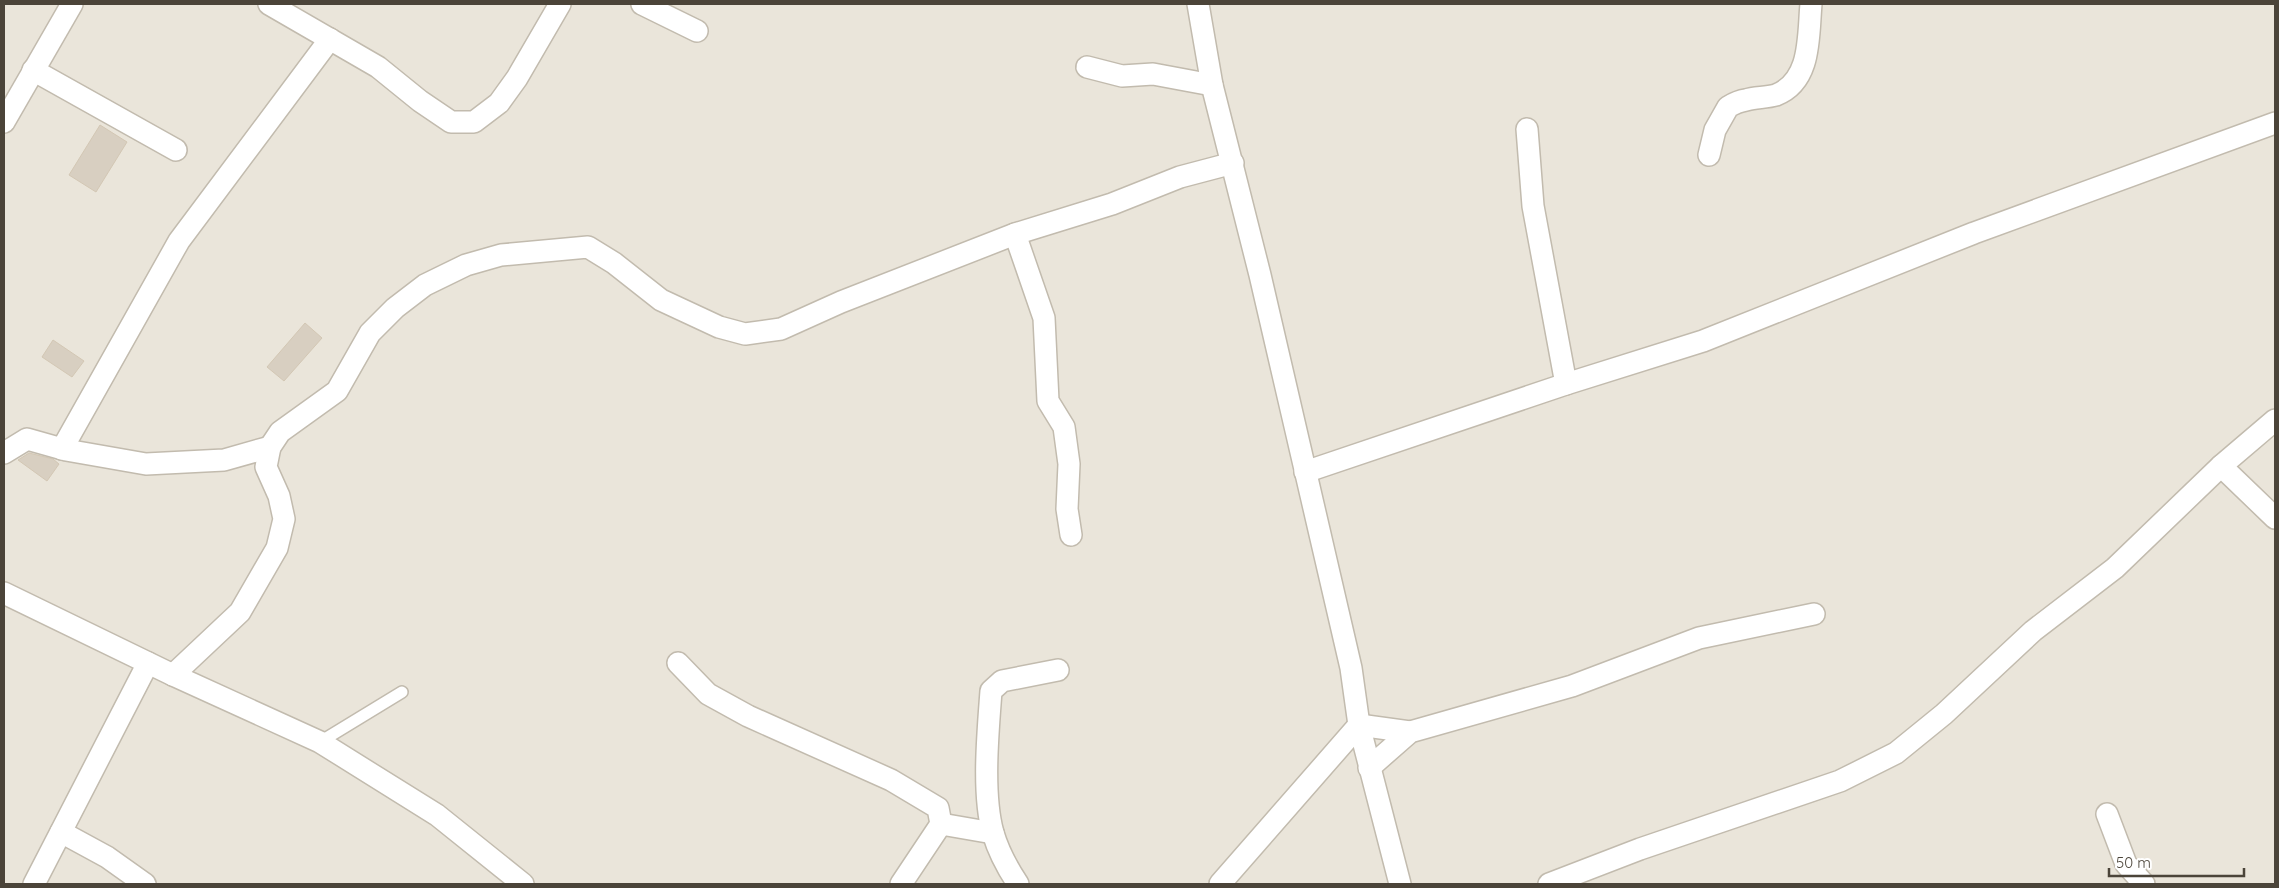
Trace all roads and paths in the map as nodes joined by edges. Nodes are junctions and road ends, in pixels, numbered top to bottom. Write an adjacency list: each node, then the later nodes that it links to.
1 (72, 4): 10 (street)
2 (269, 4): 8 (street)
3 (560, 4): 8 (street)
4 (642, 4): 7 (street)
5 (1198, 4): 11 (street)
6 (1811, 4): 16 (street)
7 (696, 31)
8 (330, 39): 22 (street)
9 (1087, 67): 11 (street)
10 (33, 70): 12 (street); 15 (street)
11 (1212, 85): 17 (street)
12 (4, 122)
13 (2275, 123): 19 (street)
14 (1527, 129): 19 (street)
15 (176, 150)
16 (1709, 155)
17 (1233, 163): 18 (street); 25 (street)
18 (1015, 234): 21 (street); 27 (street)
19 (1566, 384): 25 (street)
20 (2275, 420): 24 (street)
21 (270, 447): 22 (street); 33 (street)
22 (62, 449): 23 (street)
23 (4, 453)
24 (2221, 466): 26 (street); 50 (street)
25 (1305, 472): 35 (street)
26 (2275, 518)
27 (1071, 535)
28 (4, 593): 30 (street)
29 (1814, 614): 36 (street)
30 (148, 663): 33 (street); 41 (street)
31 (678, 664): 40 (street)
32 (1058, 670): 42 (street)
33 (173, 675): 37 (street)
34 (402, 692): 37 (lane)
35 (1359, 725): 36 (street); 38 (street); 48 (street)
36 (1410, 732): 38 (street)
37 (320, 742): 45 (street)
38 (1369, 768): 49 (street)
39 (2107, 814): 51 (street)
40 (941, 824): 42 (street); 46 (street)
41 (61, 832): 43 (street); 44 (street)
42 (993, 833): 47 (street)
43 (34, 884)
44 (145, 884)
45 (523, 884)
46 (901, 884)
47 (1018, 884)
48 (1220, 884)
49 (1400, 884)
50 (1549, 884)
51 (2144, 884)

